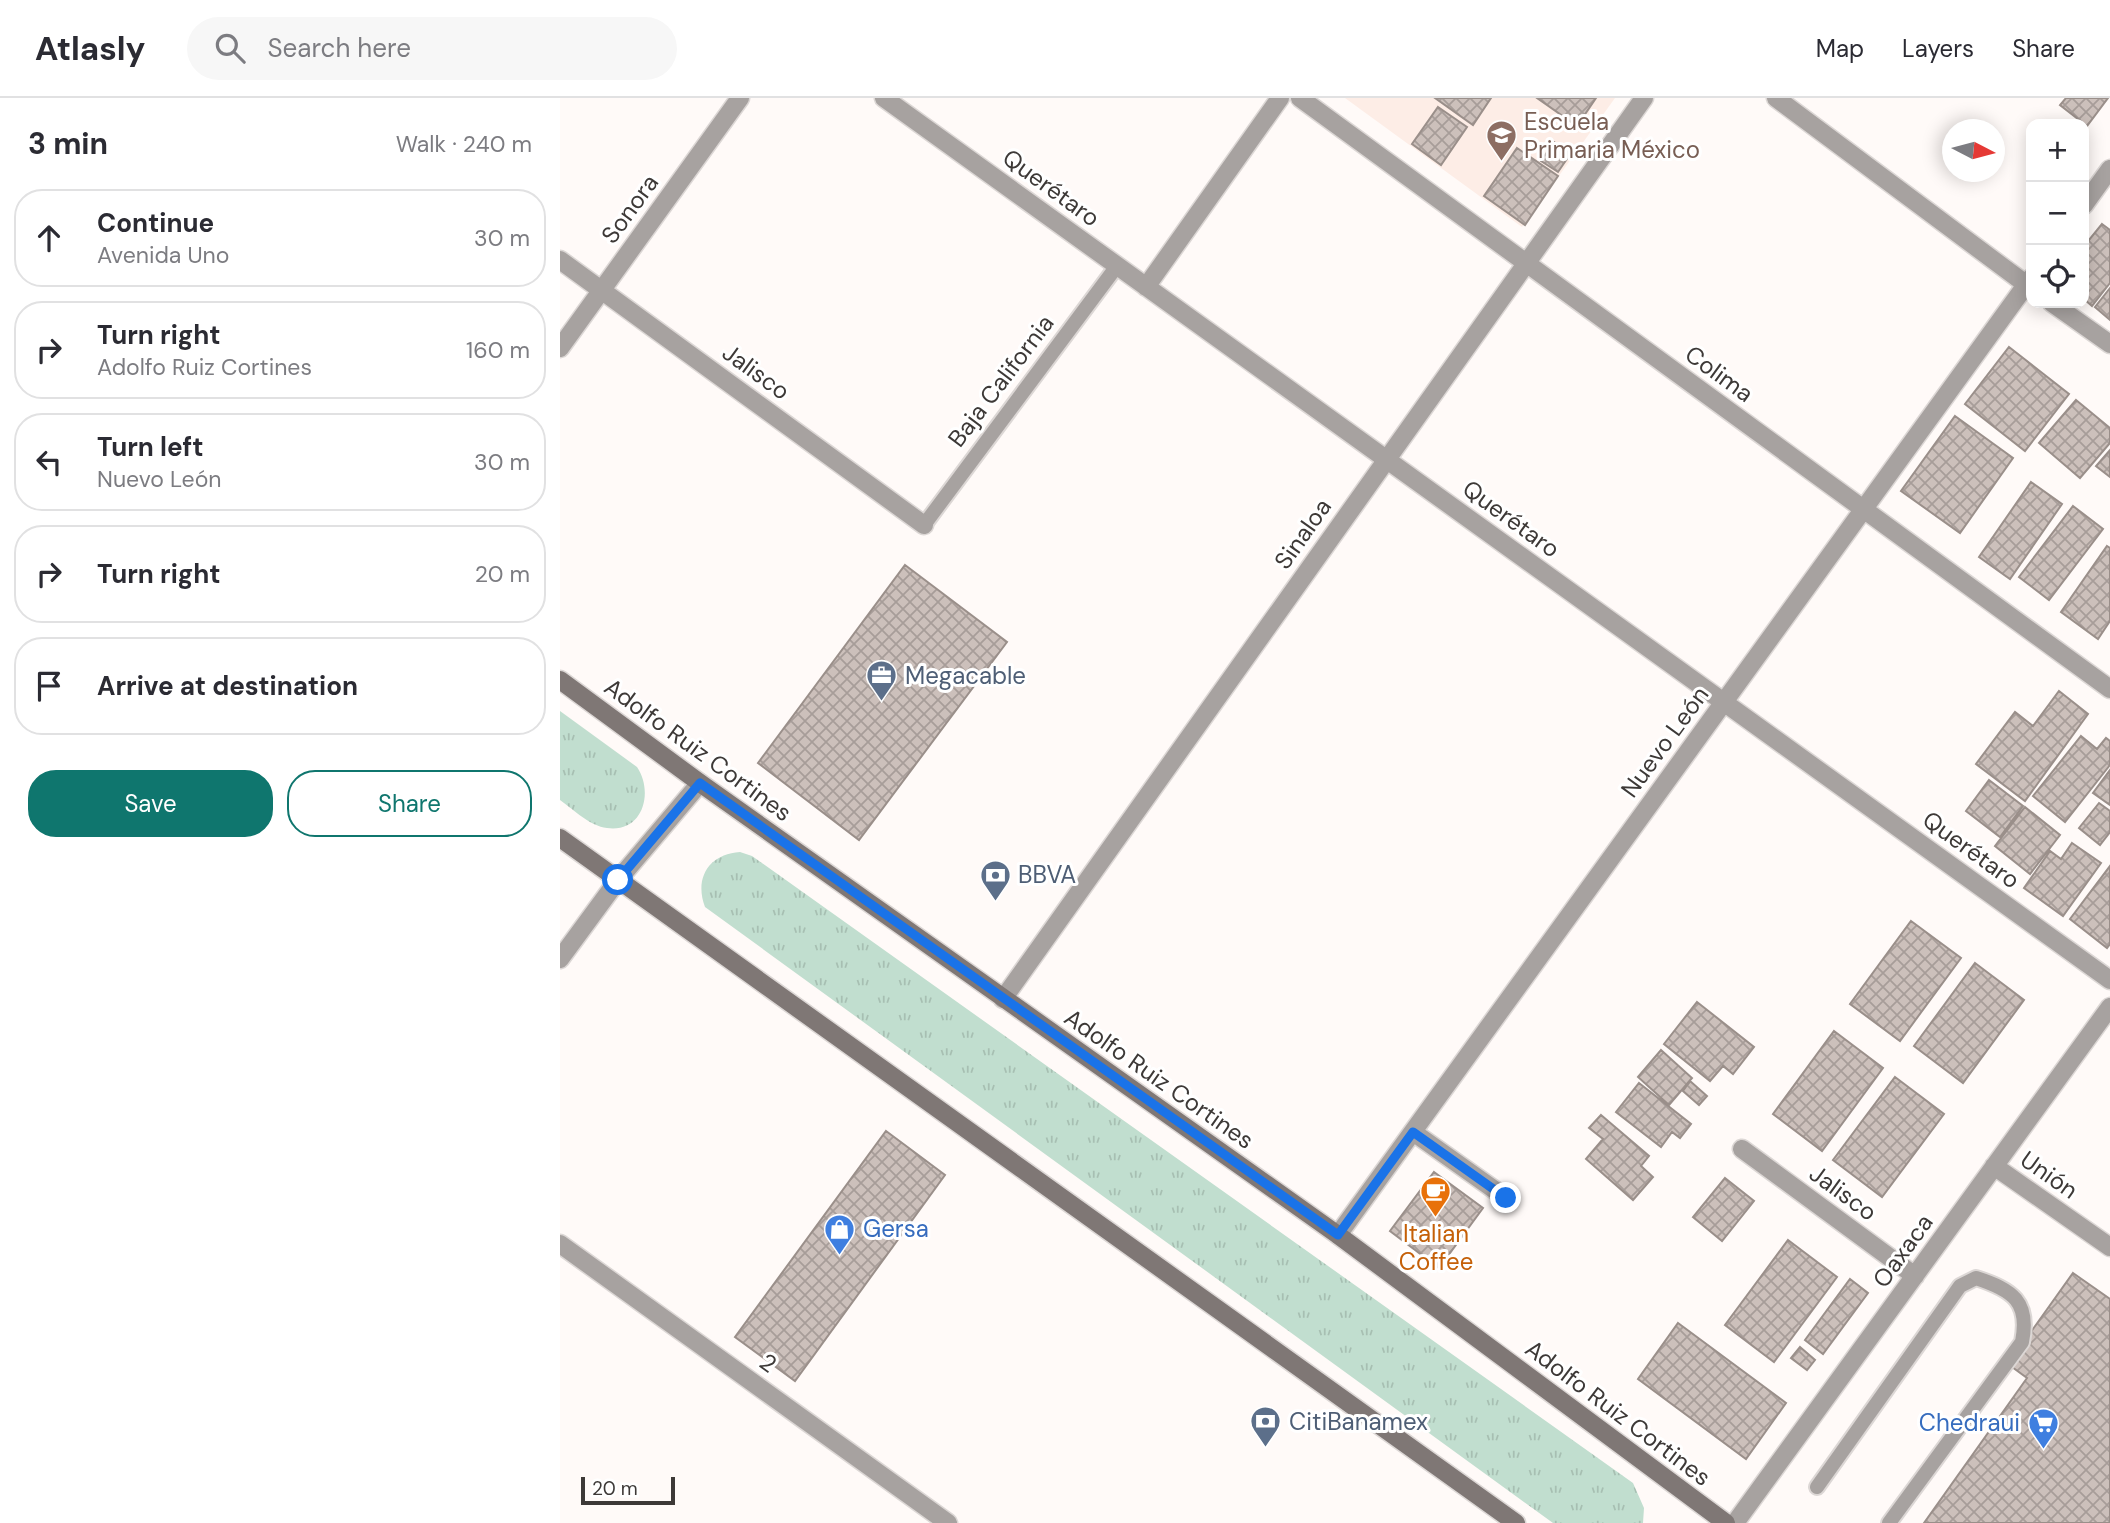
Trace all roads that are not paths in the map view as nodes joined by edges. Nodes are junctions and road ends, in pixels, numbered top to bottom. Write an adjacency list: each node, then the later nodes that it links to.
1 (740, 98): 15 (street, Sonora)
2 (884, 98): 11 (street, Querétaro)
3 (1280, 98): 13 (street)
4 (1300, 98): 10 (street, Colima)
5 (1644, 98): 10 (street, Sinaloa)
6 (1776, 98): 12 (street)
7 (2110, 169): 8 (street)
8 (2089, 198)
9 (560, 260): 15 (street, Jalisco)
10 (1526, 263): 19 (street, Sinaloa); 20 (street, Colima)
11 (1117, 266): 13 (street, Querétaro); 21 (lane, Baja California)
12 (2026, 280)
13 (1146, 287): 19 (street, Querétaro)
14 (2026, 288): 20 (street, Nuevo León)
15 (602, 290): 18 (street, Sonora); 21 (street, Jalisco)
16 (2059, 308): 17 (street)
17 (2110, 344)
18 (560, 348)
19 (1386, 459): 24 (street, Querétaro); 30 (street, Sinaloa)
20 (1863, 509): 23 (street, Colima); 24 (street, Nuevo León)
21 (924, 525)
22 (560, 680): 25 (main road, Adolfo Ruiz Cortines)
23 (2110, 689)
24 (1724, 702): 29 (street, Querétaro); 32 (street, Nuevo León)
25 (700, 783): 27 (street); 30 (main road, Adolfo Ruiz Cortines)
26 (560, 838): 27 (main road)
27 (618, 880): 28 (street); 42 (main road)
28 (560, 959)
29 (2110, 980)
30 (1003, 999): 36 (main road, Adolfo Ruiz Cortines)
31 (2110, 1007): 34 (street, Oaxaca)
32 (1413, 1132): 35 (street); 36 (street, Nuevo León)
33 (1742, 1149): 39 (street, Jalisco)
34 (1994, 1166): 38 (street, Unión); 39 (street, Oaxaca)
35 (1506, 1198)
36 (1338, 1235): 43 (main road, Adolfo Ruiz Cortines)
37 (560, 1244): 41 (street, 2)
38 (2110, 1247)
39 (1915, 1276): 44 (street, Oaxaca)
40 (1817, 1487): 45 (lane)
41 (948, 1523)
42 (1517, 1523)
43 (1726, 1523)
44 (1735, 1523)
45 (1889, 1523)

